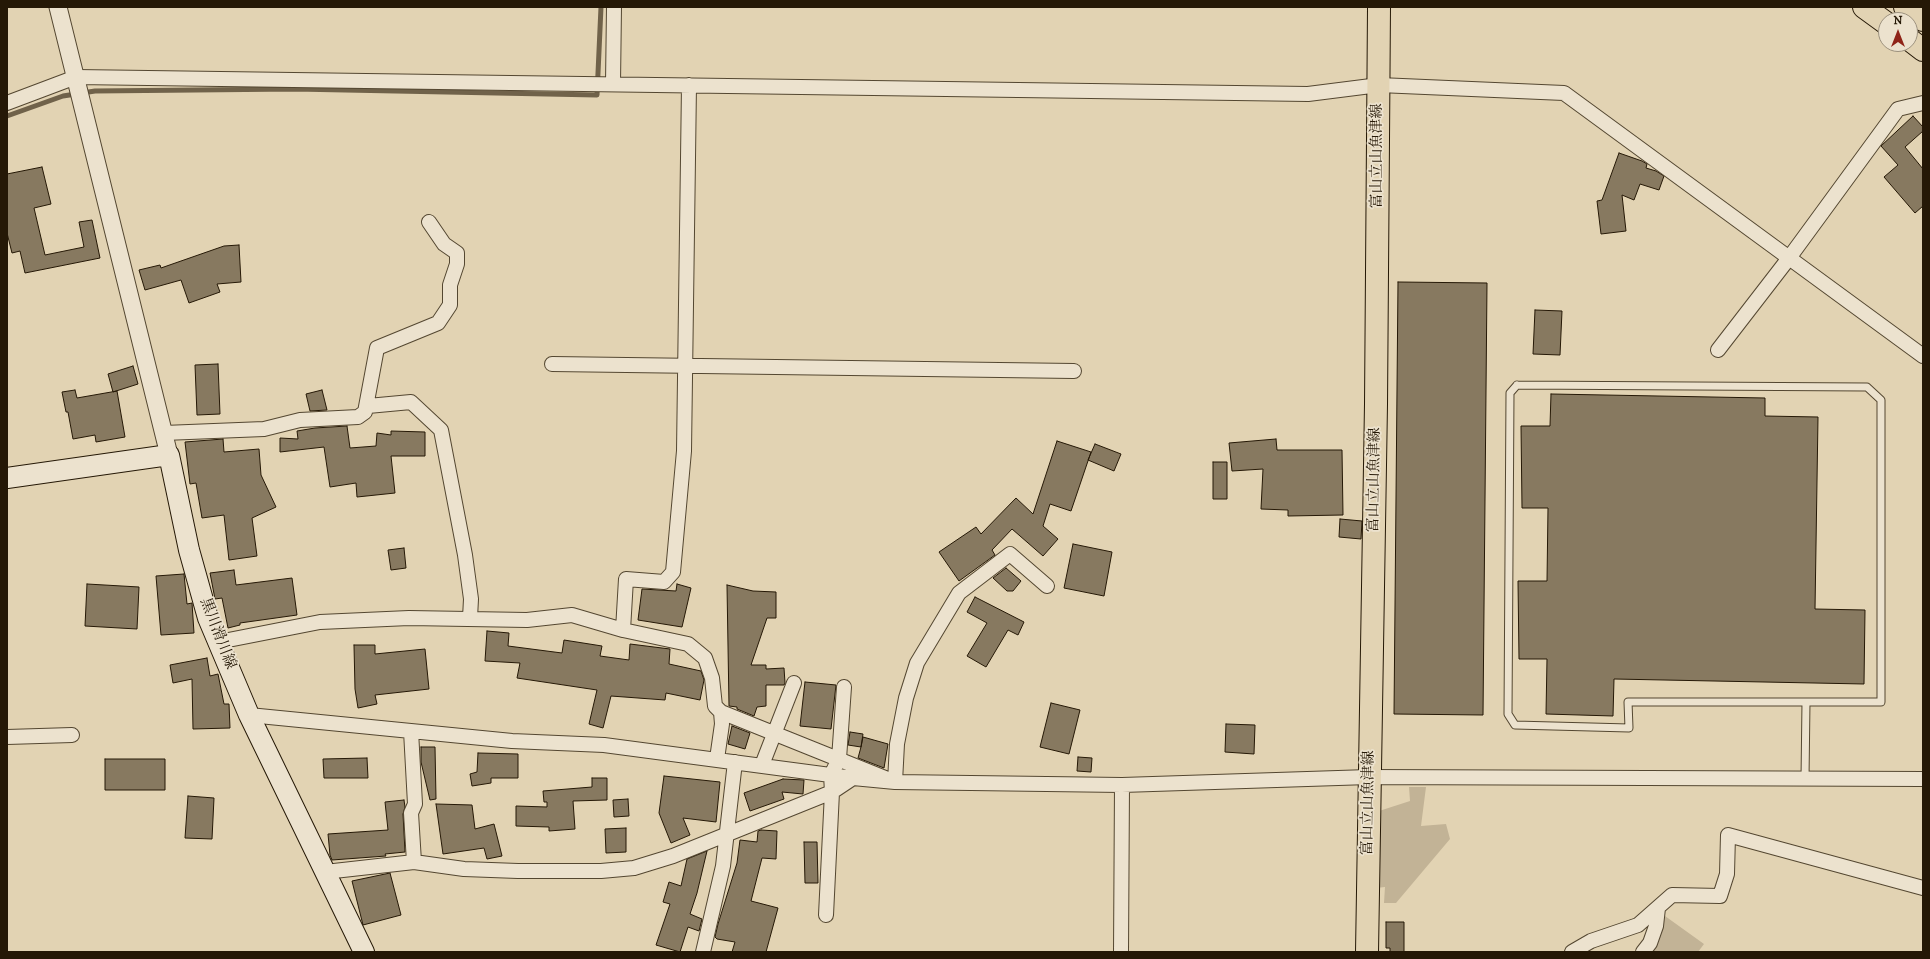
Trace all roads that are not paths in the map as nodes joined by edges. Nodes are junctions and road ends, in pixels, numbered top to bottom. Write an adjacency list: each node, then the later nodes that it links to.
1 (58, 7): 8 (street)
2 (614, 7): 9 (street)
3 (1379, 7): 11 (main road, 富山立山魚津線)
4 (1864, 7): 6 (main road)
5 (1905, 7): 7 (main road)
6 (1878, 17)
7 (1923, 20)
8 (76, 77): 9 (street); 12 (street); 22 (street)
9 (613, 83): 10 (street)
10 (689, 85): 11 (street); 19 (street)
11 (1379, 85): 15 (street); 43 (main road, 富山立山魚津線)
12 (7, 103)
13 (1923, 103): 15 (street)
14 (429, 222): 21 (street)
15 (1789, 258): 16 (street); 17 (street)
16 (1718, 350)
17 (1923, 356)
18 (552, 364): 19 (street)
19 (686, 366): 20 (street); 27 (street)
20 (1074, 371)
21 (368, 406): 22 (street); 26 (street)
22 (164, 433): 23 (street)
23 (169, 455): 24 (main road); 28 (main road, 黒川滑川線)
24 (7, 478)
25 (1047, 586): 47 (street)
26 (470, 618): 27 (street); 28 (street)
27 (623, 630): 32 (street)
28 (218, 642): 33 (main road, 黒川滑川線)
29 (794, 683): 35 (street)
30 (844, 687): 39 (street)
31 (1806, 702): 31 (lane); 45 (lane)
32 (721, 712): 35 (street); 38 (street)
33 (249, 715): 34 (street); 52 (main road, 黒川滑川線)
34 (411, 731): 38 (street); 51 (street)
35 (774, 734): 39 (street); 41 (street)
36 (72, 735): 37 (street)
37 (7, 737)
38 (717, 759): 40 (street)
39 (839, 759): 42 (street); 47 (street)
40 (735, 762): 41 (street); 50 (street)
41 (762, 765): 42 (street)
42 (831, 775): 44 (street); 49 (street)
43 (1369, 777): 45 (street); 48 (street); 59 (main road, 富山立山魚津線)
44 (853, 778): 47 (street); 49 (street)
45 (1804, 779): 46 (street)
46 (1923, 779)
47 (895, 782): 48 (street)
48 (1122, 784): 58 (street)
49 (832, 792): 50 (street); 55 (street)
50 (726, 835): 51 (street); 57 (street)
51 (414, 862): 52 (street)
52 (325, 872): 56 (main road, 黒川滑川線)
53 (1923, 888): 54 (street)
54 (1658, 908): 60 (street); 61 (street)
55 (826, 915)
56 (364, 952)
57 (703, 952)
58 (1122, 952)
59 (1367, 952)
60 (1572, 952)
61 (1643, 952)

